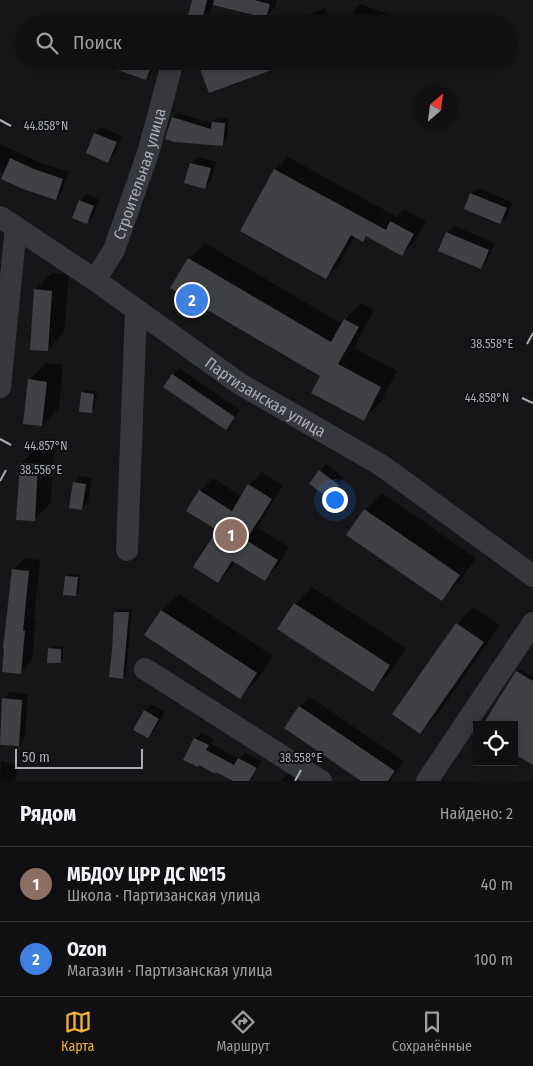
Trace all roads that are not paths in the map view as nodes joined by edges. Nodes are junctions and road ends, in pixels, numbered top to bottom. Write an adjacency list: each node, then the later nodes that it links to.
1 (171, 70): 3 (street, Строительная улица)
2 (8, 222): 3 (street, Партизанская улица); 5 (street)
3 (94, 280): 4 (street, Партизанская улица)
4 (136, 310): 6 (street); 7 (street, Партизанская улица)
5 (0, 387)
6 (127, 550)
7 (533, 576)
8 (533, 623): 11 (street)
9 (145, 669): 10 (street)
10 (321, 781)
11 (427, 781)

